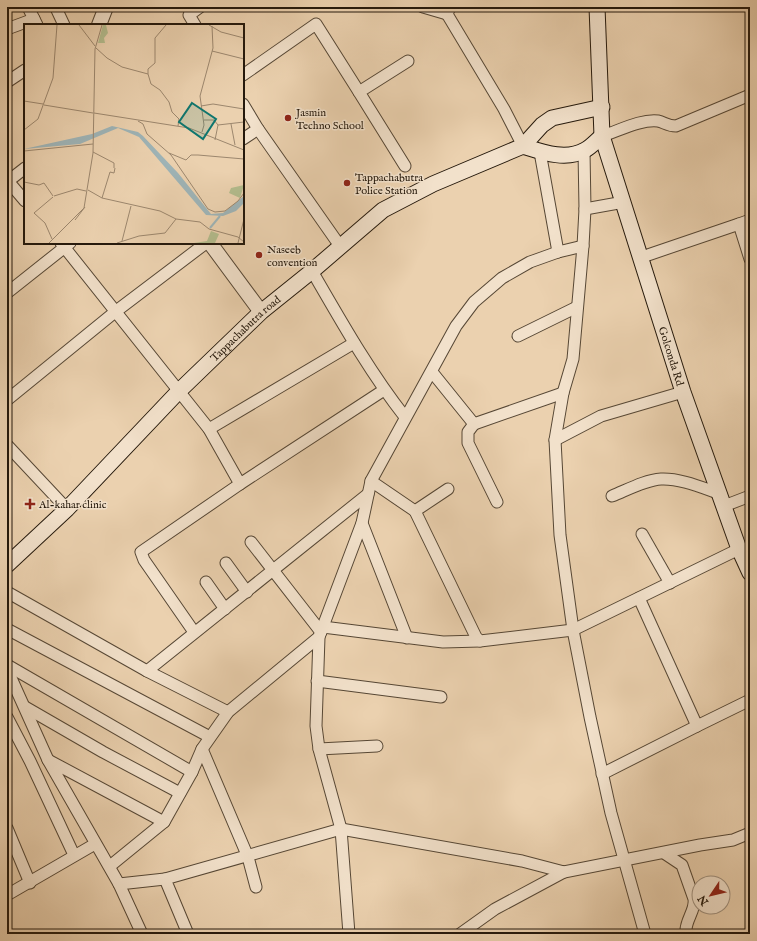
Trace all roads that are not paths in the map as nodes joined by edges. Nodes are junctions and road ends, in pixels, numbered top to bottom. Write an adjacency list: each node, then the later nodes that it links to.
1 (28, 7): 9 (street)
2 (106, 7): 11 (street)
3 (200, 7): 7 (street)
4 (423, 7): 8 (street)
5 (597, 7): 22 (main road, Golconda Rd)
6 (56, 8): 10 (street)
7 (186, 11): 12 (street)
8 (449, 11): 26 (street)
9 (35, 22)
10 (64, 24)
11 (99, 24)
12 (194, 24)
13 (24, 25): 14 (street)
14 (7, 30)
15 (408, 61): 19 (street)
16 (24, 71): 18 (street)
17 (244, 74): 19 (street)
18 (7, 82)
19 (359, 92): 29 (street)
20 (750, 95): 24 (street)
21 (244, 106): 23 (street)
22 (602, 107): 24 (main road, Golconda Rd); 26 (main road, Tappachabutra road)
23 (258, 129): 25 (street); 39 (street)
24 (602, 136): 27 (main road); 33 (main road, Golconda Rd)
25 (244, 138)
26 (523, 146): 28 (main road); 39 (main road, Tappachabutra road)
27 (584, 150): 28 (main road); 34 (street)
28 (540, 152): 41 (street)
29 (405, 166)
30 (24, 169): 31 (street)
31 (8, 182): 32 (street)
32 (24, 200)
33 (624, 202): 34 (street); 42 (main road, Golconda Rd)
34 (585, 209): 40 (street)
35 (745, 222): 42 (street); 43 (street)
36 (65, 244): 45 (street); 47 (street)
37 (205, 244): 47 (street)
38 (211, 244): 48 (street)
39 (340, 246): 44 (main road, Tappachabutra road)
40 (583, 246): 41 (street); 46 (street)
41 (558, 252): 51 (street)
42 (642, 257): 54 (main road, Golconda Rd)
43 (750, 259)
44 (312, 271): 48 (main road, Tappachabutra road); 50 (street)
45 (7, 293)
46 (578, 307): 49 (street); 55 (street)
47 (116, 312): 53 (street); 56 (street)
48 (261, 312): 53 (main road, Tappachabutra road)
49 (518, 336)
50 (354, 343): 52 (street); 59 (street)
51 (432, 372): 57 (street); 58 (street)
52 (384, 390): 57 (street); 63 (street)
53 (178, 392): 59 (street); 70 (main road, Tappachabutra road)
54 (683, 392): 60 (street); 68 (main road, Golconda Rd)
55 (563, 393): 58 (street); 60 (street)
56 (7, 400)
57 (405, 417): 62 (street)
58 (474, 424): 69 (street)
59 (209, 429): 63 (street)
60 (555, 440): 86 (street)
61 (7, 445): 70 (street)
62 (371, 481): 65 (street); 71 (street)
63 (240, 484): 87 (street)
64 (448, 489): 71 (street)
65 (368, 494): 72 (street); 78 (street)
66 (612, 496): 68 (street)
67 (750, 496): 68 (street)
68 (723, 500): 75 (main road, Golconda Rd)
69 (497, 502)
70 (67, 509): 76 (main road, Tappachabutra road)
71 (415, 511): 90 (street)
72 (362, 523): 88 (street); 89 (street)
73 (642, 534): 80 (street)
74 (251, 542): 78 (street)
75 (746, 561): 80 (street)
76 (8, 562)
77 (226, 563): 82 (street)
78 (274, 571): 82 (street); 88 (street)
79 (206, 582): 84 (street)
80 (670, 583): 83 (street)
81 (7, 592): 93 (street)
82 (247, 592): 84 (street)
83 (638, 598): 86 (street); 100 (street)
84 (224, 609): 87 (street)
85 (7, 629): 101 (street)
86 (573, 630): 90 (street); 107 (street)
87 (194, 632): 93 (street)
88 (321, 632): 89 (street); 94 (street); 98 (street)
89 (407, 638): 90 (street)
90 (480, 641)
91 (7, 664): 106 (street)
92 (7, 669): 97 (street)
93 (147, 671): 98 (street)
94 (317, 681): 95 (street); 104 (street)
95 (441, 697)
96 (748, 700): 100 (street)
97 (25, 707): 105 (street); 108 (street)
98 (228, 712): 101 (street)
99 (7, 717): 115 (street)
100 (697, 726): 107 (street)
101 (210, 737): 103 (street)
102 (377, 746): 104 (street)
103 (202, 749): 106 (street); 116 (street)
104 (319, 749): 111 (street)
105 (48, 760): 109 (street); 113 (street)
106 (192, 772): 108 (street)
107 (602, 774): 117 (street)
108 (180, 793): 109 (street)
109 (164, 822): 118 (street)
110 (7, 828): 121 (street)
111 (341, 829): 116 (street); 119 (street); 127 (street)
112 (750, 833): 114 (street)
113 (95, 844): 115 (street); 118 (street)
114 (664, 853): 117 (street); 130 (street)
115 (74, 855): 121 (street)
116 (248, 857): 120 (street); 123 (street)
117 (624, 861): 119 (street); 129 (street)
118 (110, 866): 122 (street)
119 (564, 872): 128 (street)
120 (165, 879): 122 (street); 126 (street)
121 (30, 883): 124 (street)
122 (119, 884): 125 (street)
123 (256, 887)
124 (7, 895)
125 (142, 934)
126 (188, 934)
127 (349, 934)
128 (460, 934)
129 (645, 934)
130 (686, 934)

